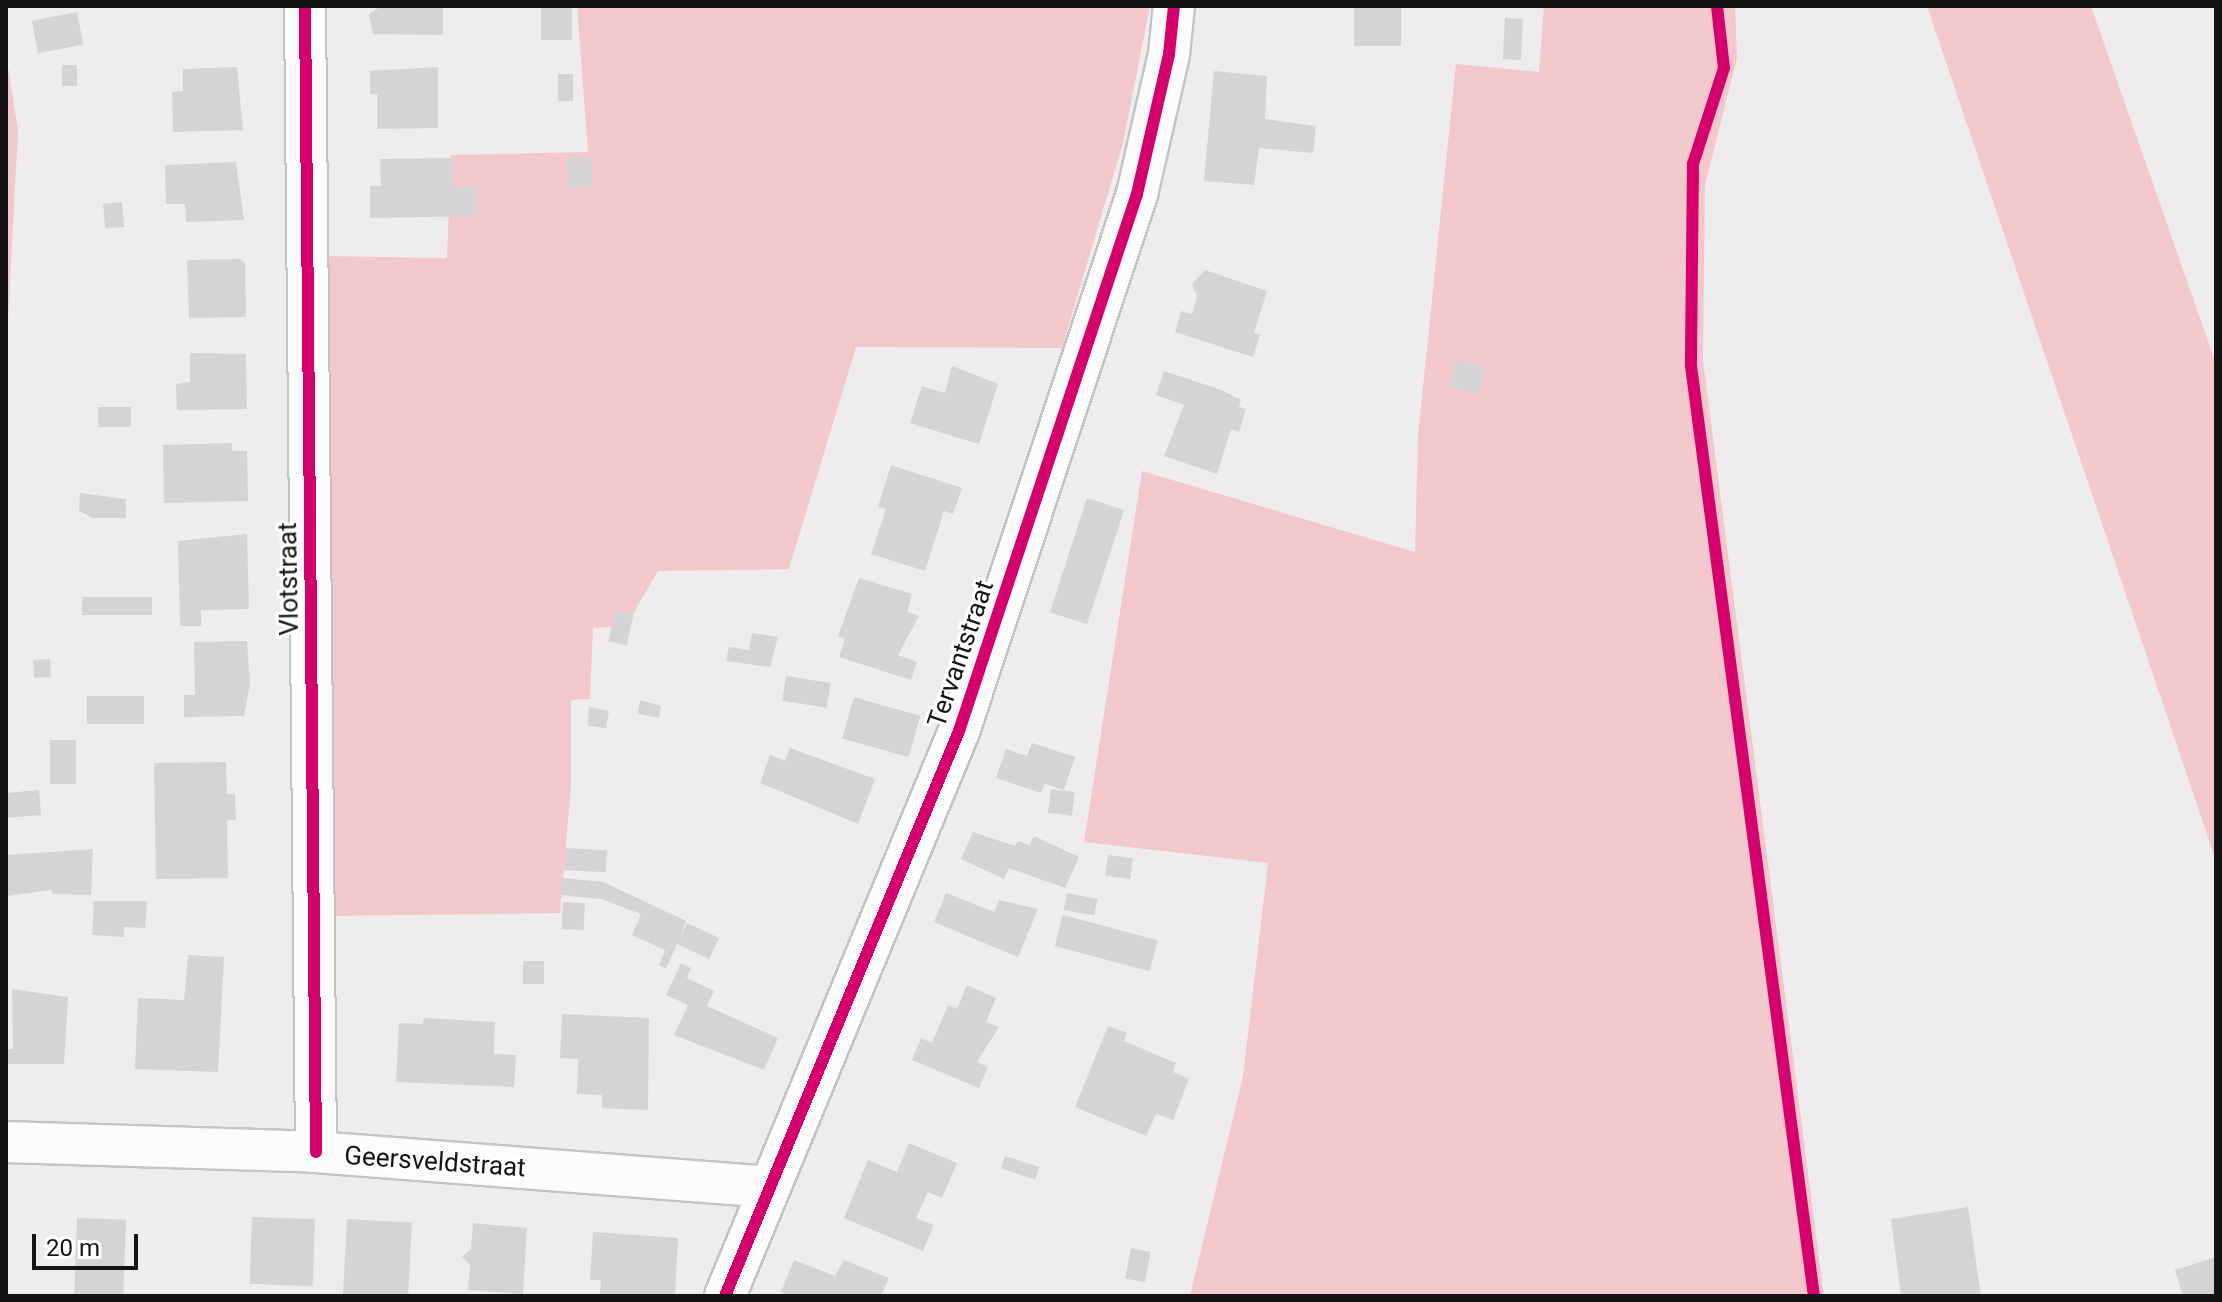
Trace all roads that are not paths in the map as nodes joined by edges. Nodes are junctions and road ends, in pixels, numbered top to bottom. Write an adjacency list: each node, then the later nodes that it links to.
1 (305, 6): 4 (street, Vlotstraat)
2 (1174, 6): 5 (street, Tervantstraat)
3 (6, 1142): 4 (street, Geersveldstraat)
4 (316, 1152): 5 (street, Geersveldstraat)
5 (767, 1187): 6 (street, Tervantstraat)
6 (725, 1296)

